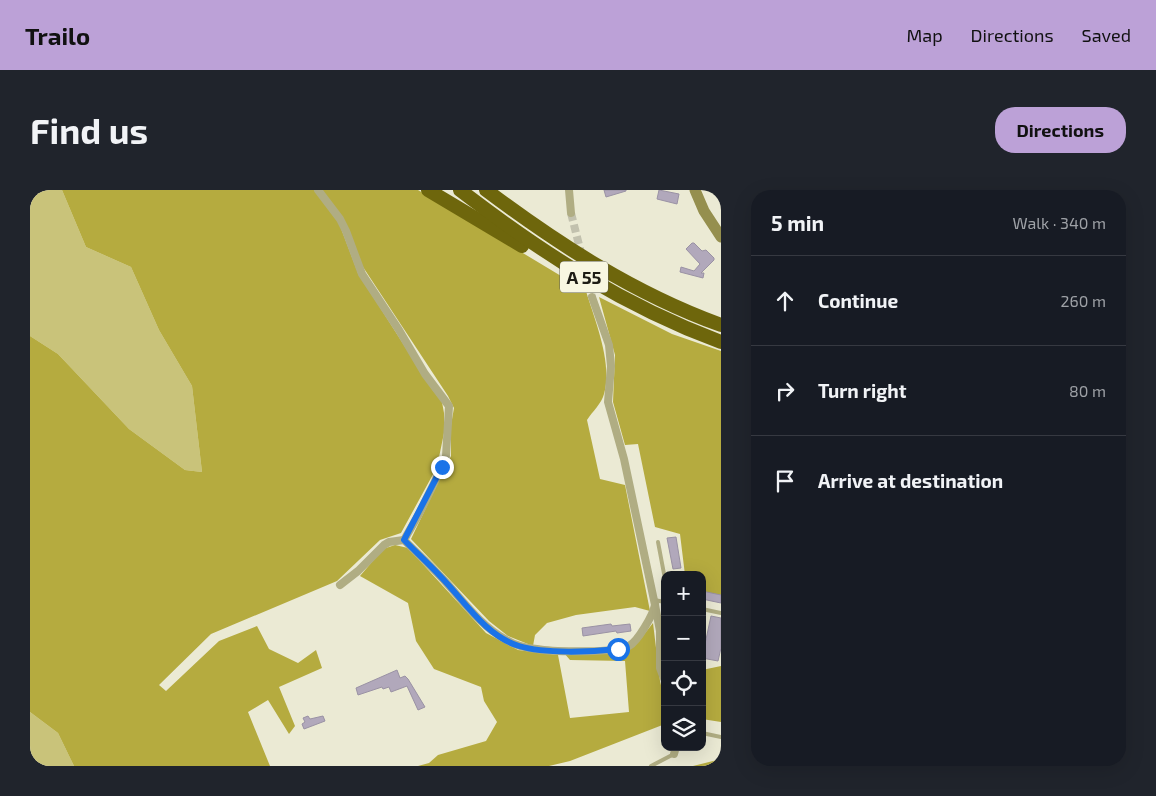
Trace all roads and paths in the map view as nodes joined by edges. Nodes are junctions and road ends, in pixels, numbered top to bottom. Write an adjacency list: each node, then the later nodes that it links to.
1 (318, 190): 15 (street)
2 (428, 190): 12 (highway)
3 (460, 190): 12 (highway, A 55)
4 (486, 190): 10 (highway, A 55)
5 (498, 190): 10 (highway)
6 (569, 190): 8 (street)
7 (695, 190): 9 (main road)
8 (571, 213)
9 (721, 237)
10 (599, 267): 13 (highway, A 55)
11 (592, 297): 19 (street)
12 (626, 301): 14 (highway, A 55)
13 (721, 325)
14 (721, 342)
15 (404, 540): 18 (street); 19 (street)
16 (658, 542): 17 (lane)
17 (663, 571)
18 (340, 585)
19 (655, 602): 20 (lane); 23 (street)
20 (661, 602)
21 (706, 611): 22 (lane)
22 (721, 613)
23 (661, 671)
24 (706, 735): 25 (lane)
25 (721, 737)
26 (675, 751): 27 (lane)
27 (651, 766)

